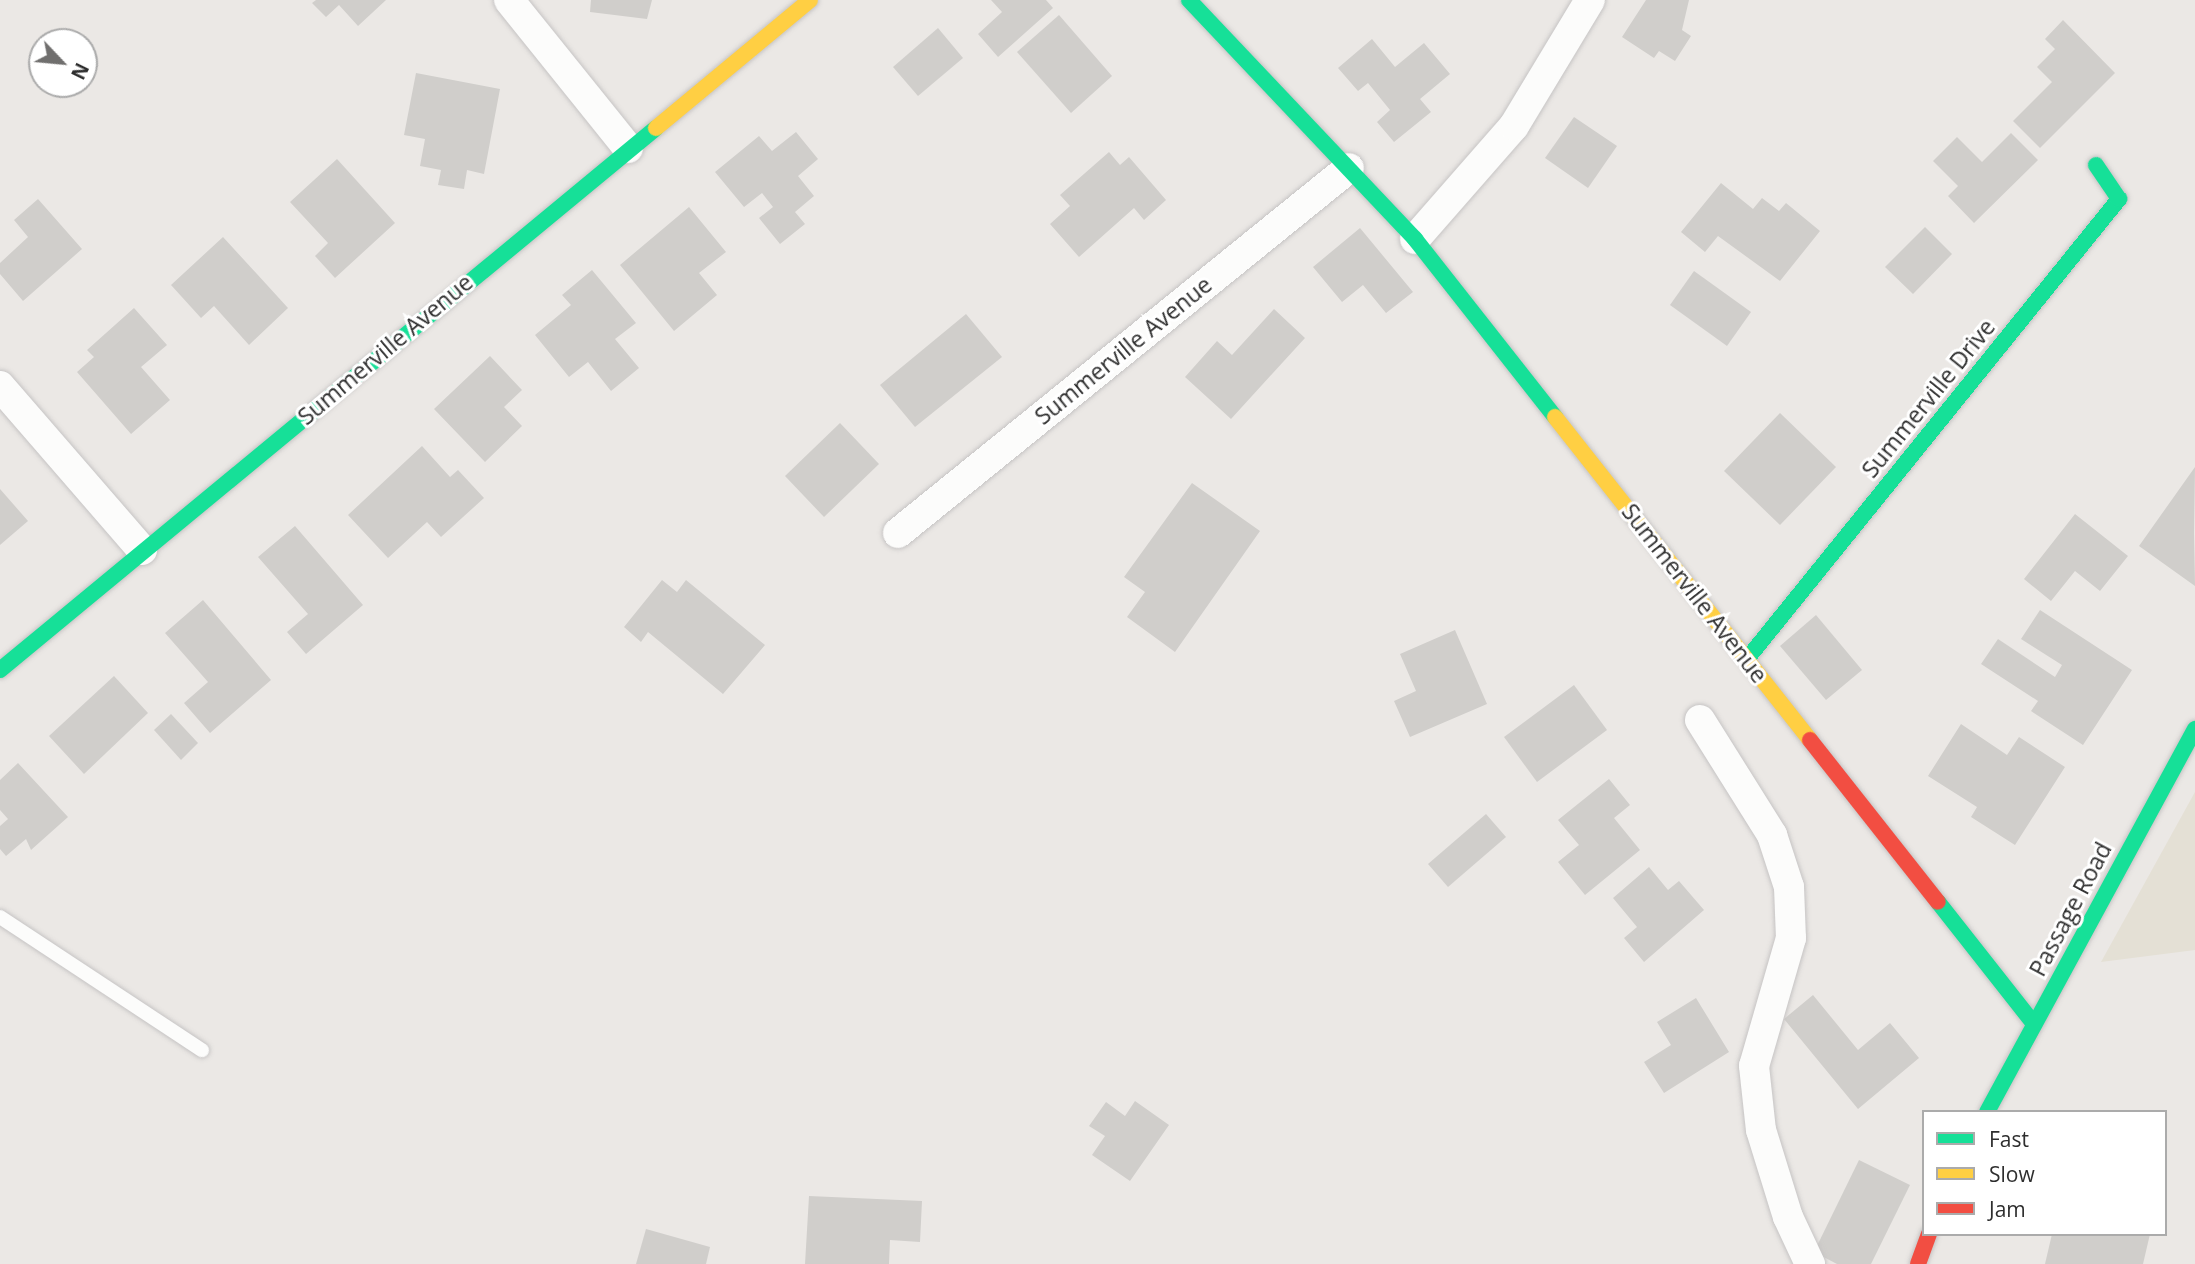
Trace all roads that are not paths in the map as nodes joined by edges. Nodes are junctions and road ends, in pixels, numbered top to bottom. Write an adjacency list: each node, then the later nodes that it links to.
1 (509, 0): 5 (street)
2 (810, 0): 5 (street, Summerville Avenue)
3 (1189, 0): 7 (street, Summerville Avenue)
4 (1590, 0): 8 (street)
5 (628, 148): 11 (street, Summerville Avenue)
6 (2096, 165): 12 (street, Summerville Drive)
7 (1349, 168): 8 (street, Summerville Avenue); 10 (street, Summerville Avenue)
8 (1415, 239): 12 (street, Summerville Avenue)
9 (0, 386): 11 (street)
10 (898, 533)
11 (142, 550): 13 (street, Summerville Avenue)
12 (1747, 659): 17 (street, Summerville Avenue)
13 (0, 670)
14 (1700, 720): 21 (street)
15 (2195, 729): 17 (street, Passage Road)
16 (0, 917): 18 (lane)
17 (2034, 1024): 19 (street, Passage Road)
18 (202, 1049)
19 (1988, 1110)
20 (1928, 1236): 22 (street)
21 (1810, 1264)
22 (1918, 1264)

